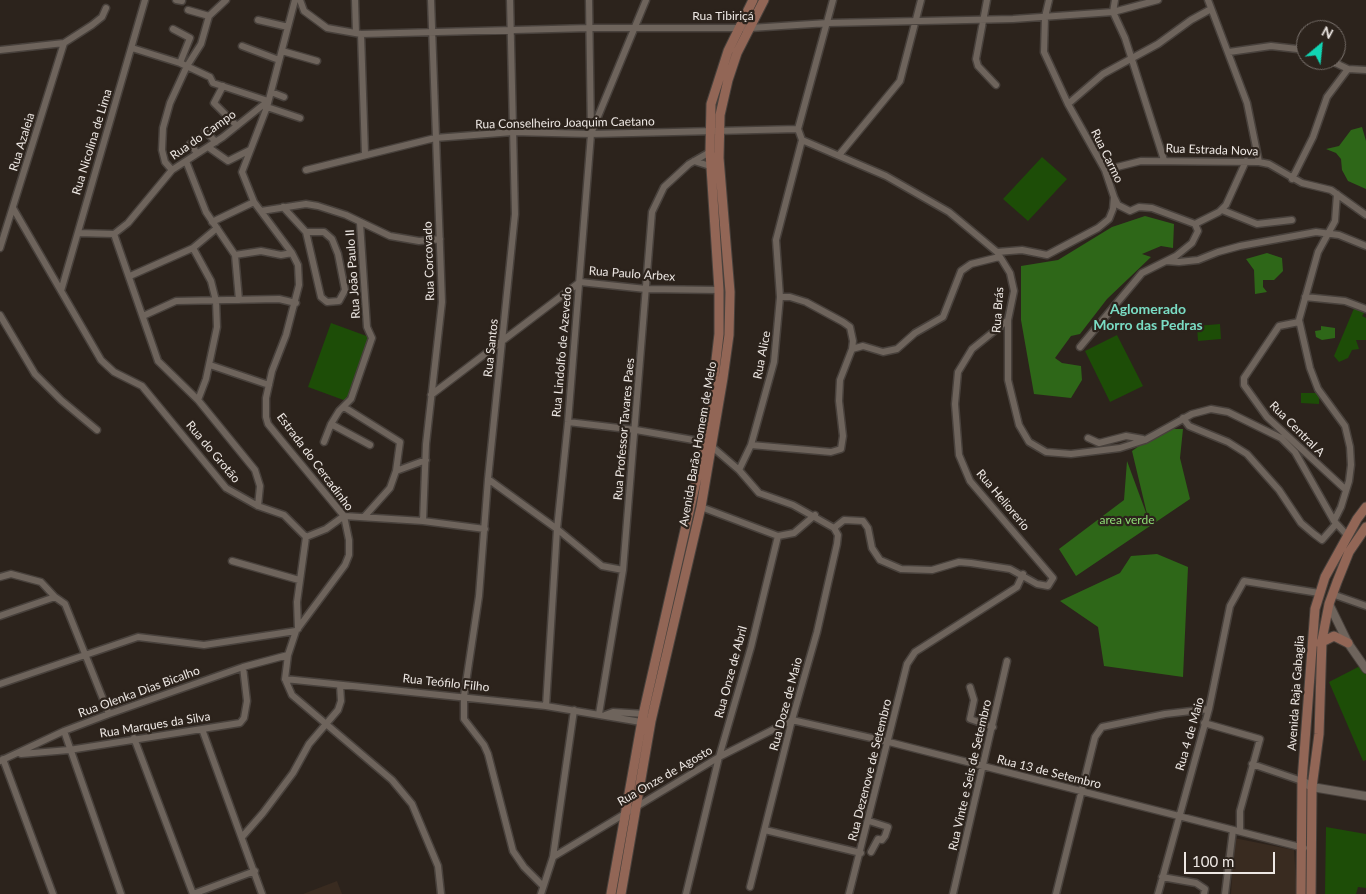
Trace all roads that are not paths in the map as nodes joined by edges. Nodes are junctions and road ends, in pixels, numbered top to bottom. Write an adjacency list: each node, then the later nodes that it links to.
1 (145, 0): 42 (street, Rua Nicolina de Lima)
2 (226, 0): 25 (street)
3 (295, 0): 31 (street, Estrada do Cercadinho)
4 (300, 0): 39 (street, Rua Tibiriçá)
5 (355, 0): 39 (street)
6 (431, 0): 38 (street, Rua Corcovado)
7 (510, 0): 37 (street, Rua Santos)
8 (589, 0): 33 (street, Rua Lindolfo de Azevedo)
9 (646, 0): 34 (street)
10 (746, 0): 23 (street)
11 (753, 0): 23 (main road, Avenida Barão Homem de Melo)
12 (764, 0): 35 (main road, Avenida Barão Homem de Melo)
13 (833, 0): 30 (street)
14 (921, 0): 29 (street)
15 (987, 0): 28 (street)
16 (1050, 0): 26 (street, Rua Carmo)
17 (1115, 0): 24 (street)
18 (1158, 0): 24 (street, Rua Tibiriçá)
19 (1208, 0): 21 (street)
20 (106, 8): 40 (street)
21 (1211, 9): 46 (street); 47 (street)
22 (188, 10): 25 (street)
23 (746, 12): 32 (main road, Avenida Barão Homem de Melo)
24 (1113, 12): 26 (street, Rua Tibiriçá); 47 (street)
25 (209, 16): 51 (street)
26 (1046, 17): 28 (street, Rua Tibiriçá); 59 (street, Rua Carmo)
27 (258, 20): 31 (street)
28 (983, 20): 29 (street, Rua Tibiriçá); 54 (street)
29 (917, 21): 30 (street, Rua Tibiriçá); 77 (street)
30 (828, 23): 35 (street, Rua Tibiriçá); 62 (street)
31 (288, 27): 45 (street, Estrada do Cercadinho)
32 (739, 27): 34 (street, Rua Tibiriçá); 35 (street, Rua Tibiriçá); 65 (main road, Avenida Barão Homem de Melo)
33 (590, 28): 34 (street, Rua Tibiriçá); 37 (street, Rua Tibiriçá); 67 (street, Rua Lindolfo de Azevedo)
34 (634, 28): 67 (street)
35 (750, 28): 63 (main road, Avenida Barão Homem de Melo)
36 (173, 29): 50 (street)
37 (510, 30): 38 (street, Rua Tibiriçá); 66 (street, Rua Santos)
38 (432, 32): 39 (street, Rua Tibiriçá); 68 (street, Rua Corcovado)
39 (358, 34): 76 (street)
40 (64, 43): 44 (street); 91 (street, Rua Azaleia)
41 (242, 46): 48 (street)
42 (132, 48): 50 (street); 101 (street, Rua Nicolina de Lima)
43 (1296, 49): 46 (street)
44 (0, 50)
45 (282, 50): 48 (street, Estrada do Cercadinho); 49 (street)
46 (1229, 52): 82 (street)
47 (1131, 57): 59 (street); 78 (street)
48 (280, 60): 56 (street, Estrada do Cercadinho)
49 (317, 61)
50 (180, 63): 51 (street)
51 (187, 66): 55 (street); 84 (street)
52 (1348, 69): 53 (street); 87 (street)
53 (1366, 70)
54 (996, 85)
55 (223, 86): 58 (street); 61 (street)
56 (271, 92): 57 (street); 58 (street, Estrada do Cercadinho)
57 (284, 97)
58 (267, 104): 60 (street); 61 (street, Rua do Campo); 73 (street, Estrada do Cercadinho)
59 (1068, 104): 86 (street, Rua Carmo)
60 (300, 118)
61 (237, 126): 70 (street, Rua do Campo)
62 (798, 129): 63 (street, Rua Conselheiro Joaquim Caetano); 69 (street)
63 (719, 130): 65 (street, Rua Conselheiro Joaquim Caetano); 145 (main road, Avenida Barão Homem de Melo)
64 (205, 131): 70 (street)
65 (709, 131): 67 (street, Rua Conselheiro Joaquim Caetano); 74 (main road, Avenida Barão Homem de Melo)
66 (513, 132): 67 (street, Rua Conselheiro Joaquim Caetano); 68 (street, Rua Conselheiro Joaquim Caetano); 127 (street, Rua Santos)
67 (591, 134): 113 (street, Rua Lindolfo de Azevedo)
68 (435, 138): 76 (street, Rua Conselheiro Joaquim Caetano); 104 (street, Rua Corcovado)
69 (802, 140): 77 (street, Rua Brás); 117 (street, Rua Alice)
70 (216, 142): 72 (street, Rua do Campo)
71 (190, 144): 75 (street)
72 (208, 147): 73 (street); 75 (street, Rua do Campo)
73 (250, 150): 90 (street, Estrada do Cercadinho)
74 (710, 152): 80 (street, Rua Professor Tavares Paes); 83 (main road, Avenida Barão Homem de Melo)
75 (197, 153): 79 (street, Rua do Campo)
76 (365, 154): 85 (street, Rua Conselheiro Joaquim Caetano)
77 (839, 155): 110 (street, Rua Brás)
78 (1164, 160): 81 (street, Rua Estrada Nova); 86 (street, Rua Estrada Nova)
79 (186, 161): 84 (street, Rua do Campo); 99 (street)
80 (694, 161): 83 (street); 114 (street, Rua Professor Tavares Paes)
81 (1246, 161): 82 (street, Rua Estrada Nova); 93 (street)
82 (1259, 162): 87 (street, Rua Estrada Nova)
83 (710, 166): 115 (main road, Avenida Barão Homem de Melo)
84 (172, 170): 103 (street, Rua do Campo)
85 (306, 170)
86 (1105, 170): 89 (street, Rua Carmo)
87 (1292, 179): 88 (street, Rua Estrada Nova)
88 (1337, 194): 95 (street, Rua Estrada Nova); 102 (street)
89 (1114, 197): 98 (street); 110 (street, Rua Carmo)
90 (254, 202): 94 (street, Estrada do Cercadinho); 99 (street)
91 (13, 208): 106 (street, Rua Azaleia); 116 (street, Rua do Grotão)
92 (282, 208): 94 (street); 97 (street); 100 (street)
93 (1222, 210): 96 (street); 98 (street)
94 (261, 211): 108 (street, Estrada do Cercadinho)
95 (1366, 215)
96 (1292, 220)
97 (360, 223): 104 (street); 134 (street, Rua João Paulo II)
98 (1195, 224): 111 (street)
99 (215, 225): 107 (street); 109 (street)
100 (306, 232): 100 (street)
101 (78, 233): 103 (street); 116 (street, Rua Nicolina de Lima)
102 (1328, 233): 105 (street); 111 (street); 118 (street)
103 (114, 234): 112 (street)
104 (440, 238): 132 (street, Rua Corcovado)
105 (1366, 246)
106 (0, 248)
107 (193, 248): 112 (street); 119 (street)
108 (292, 253): 109 (street); 121 (street, Estrada do Cercadinho)
109 (235, 255): 120 (street)
110 (998, 255): 125 (street, Rua Brás); 129 (street, Rua Carmo)
111 (1166, 261): 128 (street)
112 (130, 276): 124 (street)
113 (580, 282): 114 (street, Rua Paulo Arbex); 127 (street, Rua Paulo Arbex); 137 (street, Rua Lindolfo de Azevedo)
114 (646, 289): 115 (street, Rua Paulo Arbex); 141 (street, Rua Professor Tavares Paes)
115 (719, 290): 145 (main road, Avenida Barão Homem de Melo)
116 (62, 291): 153 (street, Rua do Grotão)
117 (780, 296): 129 (street); 147 (street, Rua Alice)
118 (1305, 297): 122 (street); 126 (street)
119 (216, 300): 120 (street); 124 (street); 130 (street)
120 (239, 300): 121 (street)
121 (296, 303): 131 (street, Estrada do Cercadinho)
122 (1366, 309)
123 (0, 315): 140 (street)
124 (143, 316): 133 (street)
125 (1008, 320): 143 (street, Rua Brás); 171 (street, Rua Heliorerio)
126 (1299, 322): 135 (street, Rua Central A); 152 (street)
127 (503, 340): 132 (street, Rua Paulo Arbex); 151 (street, Rua Santos)
128 (1080, 347)
129 (852, 349): 147 (street)
130 (210, 365): 131 (street); 133 (street)
131 (269, 386): 156 (street, Estrada do Cercadinho)
132 (431, 395): 148 (street, Rua Corcovado)
133 (198, 400): 153 (street)
134 (344, 407): 138 (street, Rua João Paulo II); 150 (street)
135 (1267, 417): 139 (street); 152 (street, Rua Central A)
136 (1183, 418): 139 (street, Rua Brás); 143 (street, Rua Brás); 160 (street)
137 (568, 422): 141 (street); 164 (street, Rua Lindolfo de Azevedo)
138 (331, 424): 144 (street, Rua João Paulo II); 146 (street)
139 (1258, 426): 160 (street, Rua Brás)
140 (97, 430)
141 (636, 430): 145 (street); 170 (street, Rua Professor Tavares Paes)
142 (1088, 438): 143 (street)
143 (1144, 440)
144 (324, 442)
145 (708, 443): 149 (street); 154 (main road, Avenida Barão Homem de Melo); 200 (main road, Avenida Barão Homem de Melo)
146 (370, 445)
147 (750, 445): 149 (street, Rua Alice)
148 (426, 460): 150 (street); 159 (street, Rua Corcovado)
149 (739, 470): 157 (street)
150 (396, 471): 158 (street)
151 (488, 479): 164 (street); 165 (street, Rua Santos)
152 (1346, 490): 160 (street)
153 (258, 506): 168 (street, Rua do Grotão)
154 (700, 507): 167 (street); 197 (main road, Avenida Barão Homem de Melo)
155 (1366, 507): 161 (main road, Avenida Raja Gabaglia)
156 (344, 516): 158 (street); 168 (street); 180 (street, Estrada do Cercadinho)
157 (815, 516): 163 (street); 167 (street)
158 (364, 517): 159 (street)
159 (423, 521): 165 (street)
160 (1336, 524): 161 (street); 166 (street, Rua Brás)
161 (1353, 526): 166 (main road, Avenida Raja Gabaglia)
162 (1366, 527): 175 (main road, Avenida Raja Gabaglia)
163 (834, 528): 171 (street); 201 (street, Rua Doze de Maio)
164 (556, 529): 170 (street); 194 (street, Rua Lindolfo de Azevedo)
165 (485, 530): 193 (street, Rua Santos)
166 (1348, 535): 174 (main road, Avenida Raja Gabaglia)
167 (778, 536): 211 (street, Rua Onze de Abril)
168 (306, 537): 173 (street)
169 (232, 561): 173 (street)
170 (623, 570): 199 (street, Rua Professor Tavares Paes)
171 (1023, 574): 208 (street, Rua Dezenove de Setembro)
172 (0, 577): 176 (street)
173 (299, 580): 180 (street)
174 (1319, 593): 183 (main road, Avenida Raja Gabaglia); 195 (street, Rua 4 de Maio)
175 (1332, 594): 177 (main road, Avenida Raja Gabaglia); 178 (street)
176 (54, 597): 179 (street); 184 (street)
177 (1329, 604): 181 (main road, Avenida Raja Gabaglia); 182 (street)
178 (1366, 606)
179 (0, 616)
180 (297, 630): 184 (street); 185 (street, Estrada do Cercadinho)
181 (1322, 640): 182 (main road); 183 (main road); 216 (main road, Avenida Raja Gabaglia)
182 (1348, 643): 188 (street)
183 (1310, 652): 215 (main road, Avenida Raja Gabaglia)
184 (86, 654): 190 (street); 198 (street)
185 (288, 654): 187 (street, Rua Olenka Dias Bicalho); 189 (street, Estrada do Cercadinho)
186 (1007, 661): 204 (street, Rua Vinte e Seis de Setembro)
187 (243, 667): 198 (street, Rua Olenka Dias Bicalho); 205 (street, Rua Marques da Silva)
188 (1366, 669)
189 (285, 679): 191 (street, Rua Teófilo Filho); 203 (street)
190 (0, 684)
191 (340, 684): 193 (street, Rua Teófilo Filho); 203 (street)
192 (970, 687): 204 (street)
193 (464, 696): 194 (street, Rua Teófilo Filho); 233 (street, Rua Santos)
194 (546, 706): 196 (street, Rua Teófilo Filho)
195 (1209, 709): 202 (street, Rua 4 de Maio); 217 (street)
196 (574, 710): 199 (street, Rua Teófilo Filho); 230 (street)
197 (654, 711): 200 (street); 219 (main road, Avenida Barão Homem de Melo)
198 (108, 714): 206 (street, Rua Olenka Dias Bicalho)
199 (602, 715): 200 (street, Rua Teófilo Filho)
200 (642, 719): 220 (main road, Avenida Barão Homem de Melo)
201 (792, 720): 208 (street, Rua 13 de Setembro); 211 (street, Rua Onze de Agosto); 223 (street, Rua Doze de Maio)
202 (1204, 723): 213 (street); 221 (street, Rua 4 de Maio)
203 (325, 724): 225 (street); 239 (street)
204 (993, 727): 214 (street, Rua Vinte e Seis de Setembro)
205 (202, 729): 207 (street, Rua Marques da Silva); 225 (street)
206 (64, 731): 209 (street); 210 (street, Rua Olenka Dias Bicalho)
207 (134, 738): 209 (street, Rua Marques da Silva); 237 (street)
208 (889, 742): 214 (street, Rua 13 de Setembro); 222 (street, Rua Dezenove de Setembro)
209 (69, 750): 210 (street, Rua Marques da Silva); 236 (street)
210 (16, 754): 212 (street, Rua Olenka Dias Bicalho)
211 (719, 758): 219 (street, Rua Onze de Agosto); 243 (street, Rua Onze de Abril)
212 (2, 760): 235 (street)
213 (1252, 764): 215 (street); 224 (street)
214 (984, 766): 217 (street, Rua 13 de Setembro); 245 (street, Rua Vinte e Seis de Setembro)
215 (1302, 781): 216 (street); 226 (main road, Avenida Raja Gabaglia)
216 (1312, 787): 218 (street); 227 (main road, Avenida Raja Gabaglia)
217 (1082, 792): 221 (street, Rua 13 de Setembro); 246 (street)
218 (1366, 796)
219 (635, 807): 220 (street, Rua Onze de Agosto); 242 (main road, Avenida Barão Homem de Melo)
220 (624, 812): 230 (street, Rua Onze de Agosto); 241 (main road, Avenida Barão Homem de Melo)
221 (1179, 816): 224 (street, Rua 13 de Setembro); 232 (street, Rua 4 de Maio)
222 (869, 821): 228 (street); 229 (street, Rua Dezenove de Setembro)
223 (765, 830): 229 (street); 234 (street, Rua Doze de Maio)
224 (1237, 830): 226 (street, Rua 13 de Setembro); 249 (street)
225 (242, 837): 231 (street)
226 (1300, 847): 227 (street, Rua 13 de Setembro); 250 (main road, Avenida Raja Gabaglia)
227 (1310, 848): 251 (main road, Avenida Raja Gabaglia)
228 (871, 852)
229 (861, 853): 244 (street, Rua Dezenove de Setembro)
230 (552, 857): 233 (street)
231 (255, 871): 237 (street); 238 (street)
232 (1162, 877): 247 (street, Rua 4 de Maio); 248 (street)
233 (543, 886): 240 (street)
234 (750, 887)
235 (53, 894)
236 (122, 894)
237 (193, 894)
238 (262, 894)
239 (441, 894)
240 (541, 894)
241 (610, 894)
242 (621, 894)
243 (686, 894)
244 (849, 894)
245 (953, 894)
246 (1056, 894)
247 (1158, 894)
248 (1204, 894)
249 (1225, 894)
250 (1301, 894)
251 (1310, 894)

